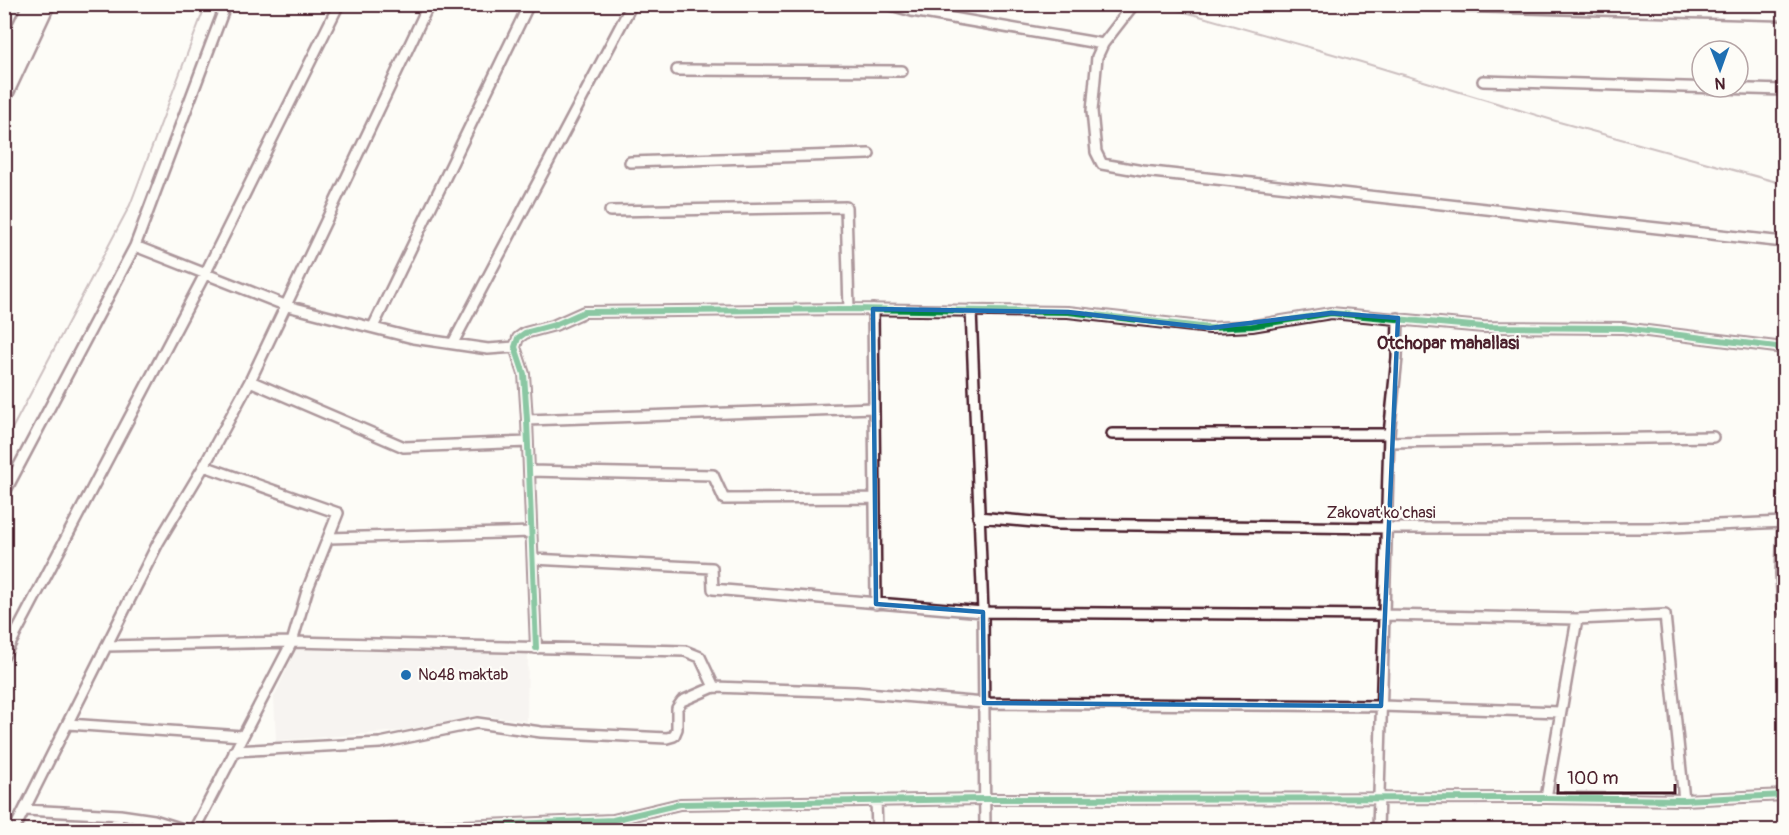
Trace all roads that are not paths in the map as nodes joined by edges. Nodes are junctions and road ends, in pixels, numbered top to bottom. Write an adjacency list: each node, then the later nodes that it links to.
1 (32, 4): 13 (highway)
2 (46, 4): 18 (highway)
3 (226, 4): 23 (street)
4 (339, 4): 24 (street)
5 (429, 4): 25 (street)
6 (529, 4): 30 (street)
7 (632, 4): 31 (street)
8 (887, 4): 12 (street)
9 (1134, 4): 12 (street)
10 (1376, 4): 11 (street)
11 (1785, 15)
12 (1103, 44): 22 (street)
13 (4, 64)
14 (677, 70): 15 (street)
15 (902, 71)
16 (1482, 81): 17 (street)
17 (1785, 90)
18 (4, 94)
19 (869, 154): 20 (street)
20 (630, 162)
21 (610, 211): 26 (street)
22 (1785, 242)
23 (135, 246): 24 (street); 43 (street)
24 (204, 274): 25 (street); 59 (street)
25 (287, 306): 30 (street); 34 (street)
26 (849, 309): 27 (street); 32 (street)
27 (873, 309): 28 (street); 35 (street)
28 (971, 310): 29 (street); 45 (street)
29 (1398, 318): 33 (street); 39 (street)
30 (373, 327): 31 (street)
31 (453, 343): 32 (street)
32 (515, 347): 36 (street)
33 (1785, 348)
34 (250, 381): 40 (street); 41 (street)
35 (874, 408): 36 (street); 44 (street)
36 (527, 420): 40 (street)
37 (1112, 434): 39 (street)
38 (1713, 437): 39 (street)
39 (1389, 438): 47 (street)
40 (528, 442): 42 (street)
41 (204, 466): 49 (street); 57 (street)
42 (529, 471): 44 (street); 48 (street)
43 (4, 494)
44 (874, 498): 51 (street)
45 (978, 517): 47 (street, Zakovat ko'chasi); 53 (street)
46 (1785, 522): 47 (street, Zakovat ko'chasi); 52 (street)
47 (1386, 528): 54 (street)
48 (531, 532): 49 (street); 50 (street)
49 (329, 538): 56 (street)
50 (533, 559): 51 (street); 58 (street)
51 (876, 604): 53 (street)
52 (1785, 610)
53 (983, 612): 54 (street); 61 (street)
54 (1383, 615): 55 (street); 62 (street)
55 (1577, 619): 63 (street); 71 (street)
56 (292, 642): 57 (street); 58 (street); 65 (street)
57 (106, 646): 64 (street)
58 (536, 648): 60 (street)
59 (4, 656)
60 (714, 687): 61 (street); 66 (street)
61 (984, 703): 62 (street); 70 (street)
62 (1381, 706): 63 (street); 68 (street)
63 (1560, 712): 69 (street)
64 (68, 724): 65 (street); 73 (street)
65 (242, 736): 66 (street)
66 (234, 751): 78 (street)
67 (1785, 795): 71 (street)
68 (1377, 798): 69 (street); 70 (street); 82 (street)
69 (1546, 798): 71 (street)
70 (984, 799): 72 (street); 81 (street)
71 (1684, 800)
72 (876, 801): 79 (street); 80 (street)
73 (25, 810): 74 (street); 75 (street)
74 (120, 815): 76 (street); 77 (street)
75 (14, 831)
76 (112, 831)
77 (186, 831)
78 (194, 831)
79 (361, 831)
80 (877, 831)
81 (985, 831)
82 (1378, 831)

